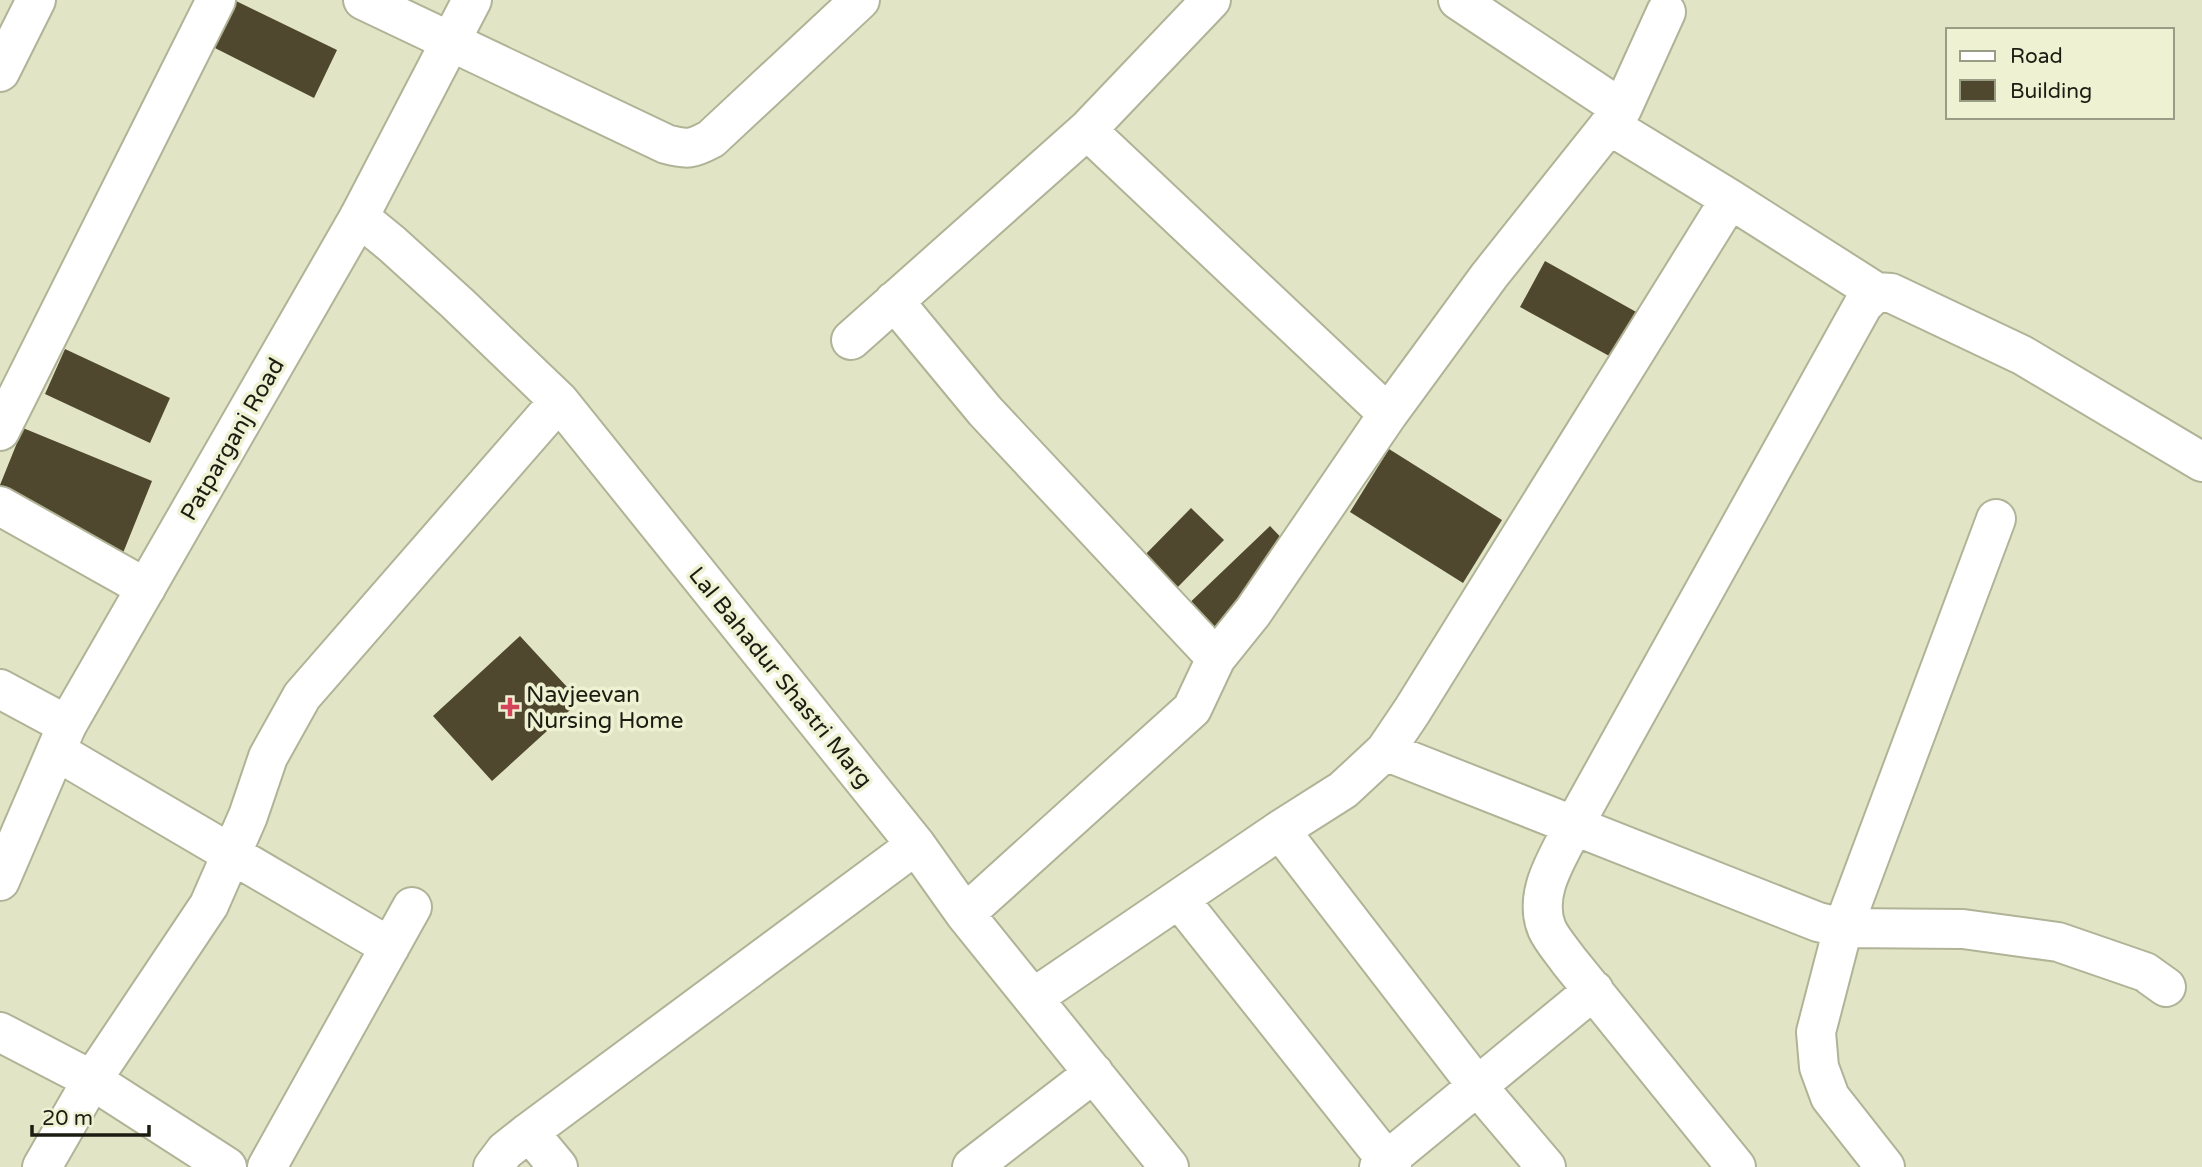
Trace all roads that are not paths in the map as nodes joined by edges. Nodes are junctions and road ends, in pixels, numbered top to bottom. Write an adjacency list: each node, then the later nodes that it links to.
1 (216, 0): 20 (street)
2 (363, 0): 9 (street)
3 (472, 0): 9 (street, Patparganj Road)
4 (860, 0): 9 (street)
5 (1211, 0): 12 (street)
6 (1458, 0): 11 (street)
7 (21, 6): 10 (street)
8 (1666, 12): 11 (street)
9 (450, 40): 14 (street, Patparganj Road)
10 (0, 72)
11 (1616, 117): 13 (street); 19 (street)
12 (1087, 130): 16 (street); 19 (street)
13 (1730, 199): 15 (street); 28 (street)
14 (359, 218): 18 (street, Lal Bahadur Shastri Marg); 24 (street, Patparganj Road)
15 (1875, 292): 21 (street); 29 (street)
16 (894, 301): 17 (street); 25 (street)
17 (851, 340)
18 (559, 401): 31 (street, Lal Bahadur Shastri Marg); 32 (street)
19 (1388, 414): 25 (street)
20 (0, 431)
21 (2202, 462)
22 (0, 506): 24 (street)
23 (1996, 519): 37 (street)
24 (146, 588): 27 (street, Patparganj Road)
25 (1216, 658): 36 (street)
26 (0, 689): 27 (street)
27 (62, 738): 32 (street); 33 (street, Patparganj Road)
28 (1385, 751): 29 (street); 30 (street)
29 (1574, 825): 37 (street); 40 (street)
30 (1280, 830): 34 (street); 45 (street)
31 (916, 845): 36 (street, Lal Bahadur Shastri Marg); 46 (street)
32 (232, 854): 38 (street); 44 (street)
33 (0, 881)
34 (1179, 899): 41 (street); 47 (street)
35 (412, 907): 38 (street)
36 (965, 914): 41 (street, Lal Bahadur Shastri Marg)
37 (1843, 928): 39 (street); 57 (street)
38 (390, 947): 50 (street)
39 (2166, 987)
40 (1594, 990): 45 (street); 56 (street)
41 (1032, 998): 43 (street, Lal Bahadur Shastri Marg)
42 (0, 1032): 44 (street)
43 (1094, 1073): 53 (street); 54 (street, Lal Bahadur Shastri Marg)
44 (92, 1080): 48 (street); 49 (street)
45 (1478, 1087): 47 (street); 55 (street)
46 (529, 1132): 51 (street); 52 (street)
47 (1386, 1165)
48 (42, 1167)
49 (227, 1167)
50 (267, 1167)
51 (494, 1167)
52 (558, 1167)
53 (972, 1167)
54 (1169, 1167)
55 (1546, 1167)
56 (1735, 1167)
57 (1885, 1167)

